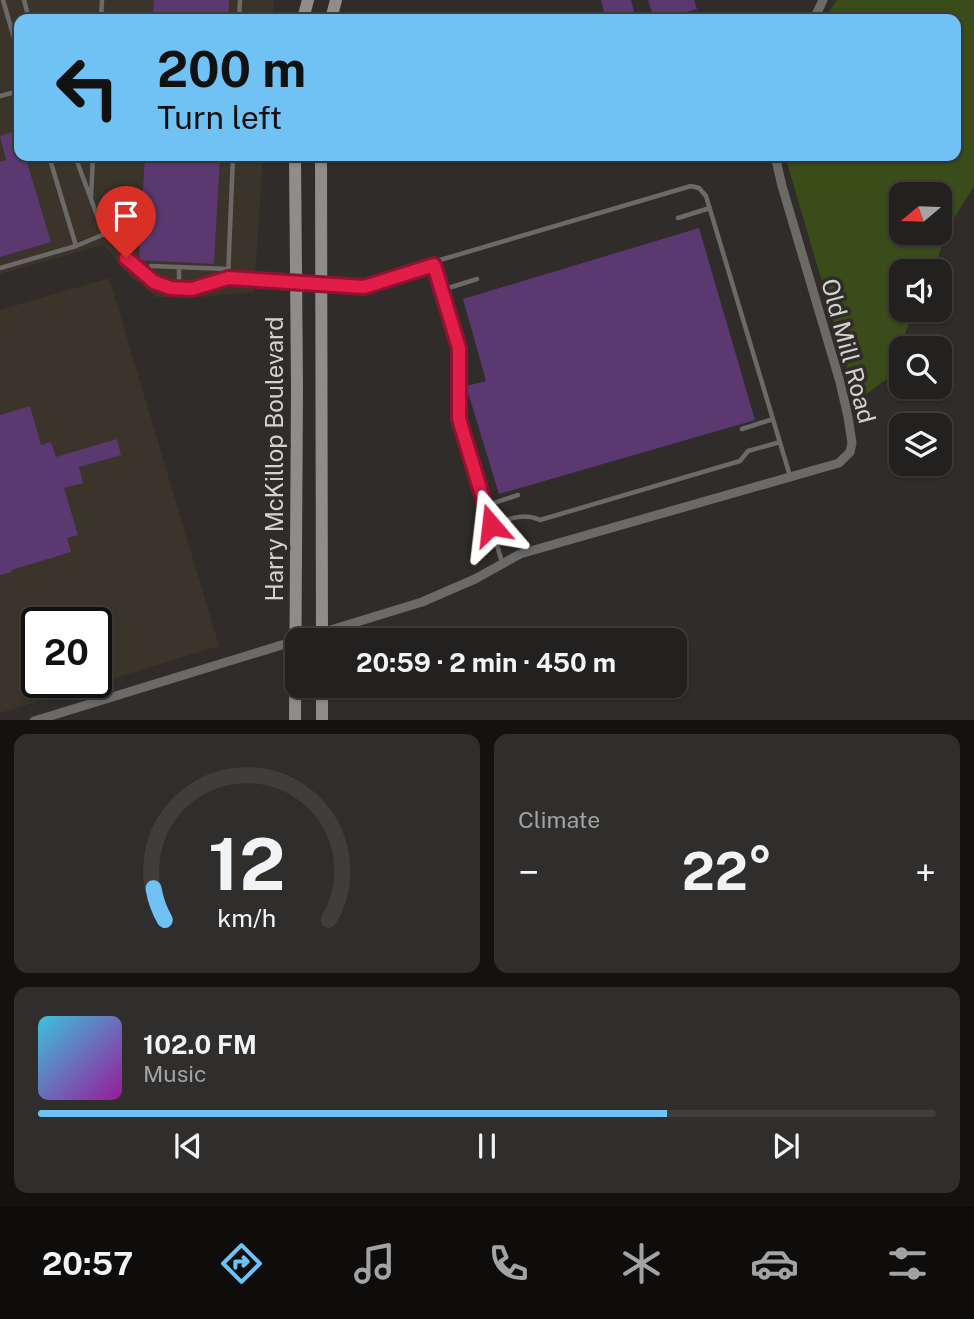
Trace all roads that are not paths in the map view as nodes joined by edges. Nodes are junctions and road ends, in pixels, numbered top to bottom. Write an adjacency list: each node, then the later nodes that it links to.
1 (3, 0): 2 (lane)
2 (14, 38)
3 (50, 161): 14 (lane)
4 (77, 161): 10 (lane)
5 (93, 161): 10 (lane)
6 (233, 161): 19 (lane)
7 (295, 161): 22 (main road, Harry McKillop Boulevard)
8 (321, 161): 23 (main road, Harry McKillop Boulevard)
9 (776, 161): 29 (street, Old Mill Road)
10 (91, 199): 13 (lane)
11 (710, 208): 12 (lane); 16 (lane); 26 (lane)
12 (678, 218)
13 (107, 233): 14 (lane); 24 (lane)
14 (76, 246): 18 (lane)
15 (151, 265): 17 (lane)
16 (434, 265): 23 (lane); 25 (lane)
17 (179, 267): 19 (lane); 24 (lane)
18 (0, 268)
19 (228, 269): 20 (lane)
20 (228, 278): 22 (lane); 24 (lane)
21 (477, 279): 25 (lane)
22 (296, 283): 23 (main road); 34 (main road, Harry McKillop Boulevard)
23 (321, 284): 35 (main road, Harry McKillop Boulevard)
24 (179, 288)
25 (442, 290): 31 (lane)
26 (773, 419): 27 (lane); 28 (lane)
27 (742, 429)
28 (780, 442): 29 (lane); 32 (lane)
29 (790, 477): 33 (street, Old Mill Road)
30 (518, 495): 31 (lane)
31 (485, 506): 32 (lane)
32 (491, 525): 33 (lane)
33 (502, 563): 36 (street, Old Mill Road)
34 (295, 628)
35 (322, 628)
36 (348, 628)
37 (285, 644): 40 (street, Old Mill Road)
38 (295, 698): 41 (main road, Harry McKillop Boulevard)
39 (322, 698): 42 (main road)
40 (34, 720)
41 (295, 720)
42 (323, 720)

